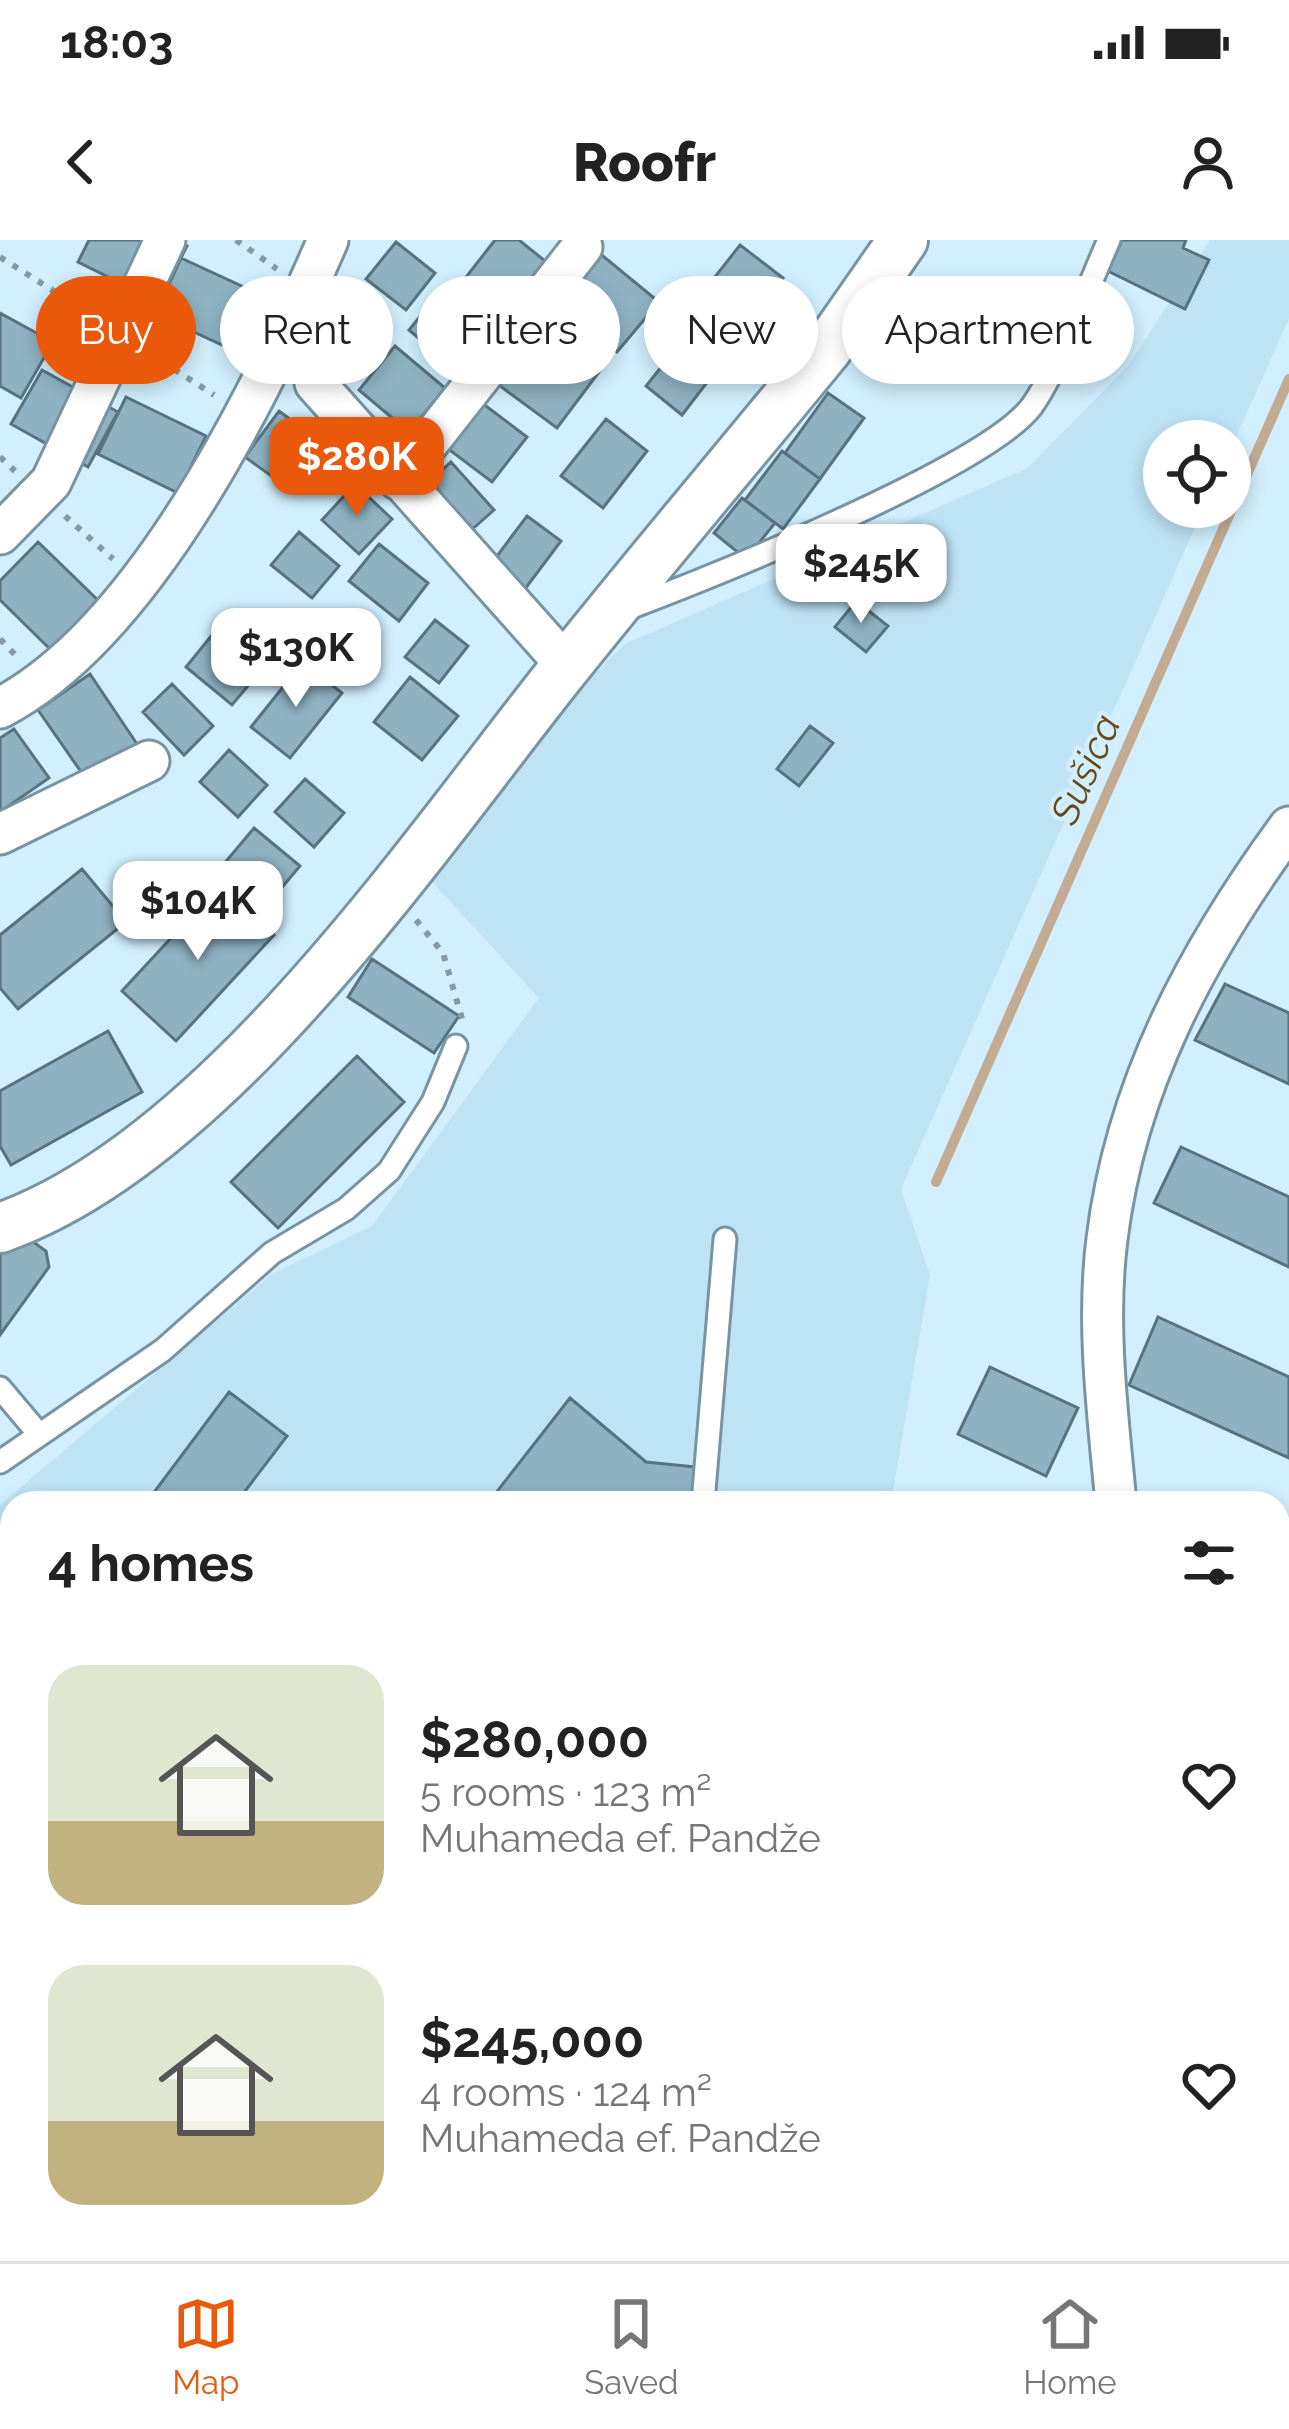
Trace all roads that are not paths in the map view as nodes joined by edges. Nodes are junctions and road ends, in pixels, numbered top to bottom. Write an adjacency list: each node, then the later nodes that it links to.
1 (165, 240): 8 (street)
2 (903, 240): 9 (street)
3 (1109, 240): 9 (lane)
4 (334, 244): 11 (street)
5 (582, 248): 7 (street)
6 (316, 384): 7 (street)
7 (399, 480): 10 (street)
8 (0, 534)
9 (607, 617): 10 (street)
10 (567, 666): 16 (street)
11 (0, 708)
12 (149, 761): 14 (street)
13 (1289, 827): 22 (street)
14 (0, 834)
15 (456, 1046): 19 (lane)
16 (0, 1228)
17 (725, 1239): 21 (lane)
18 (0, 1388): 19 (lane)
19 (38, 1432): 20 (lane)
20 (0, 1462)
21 (704, 1491)
22 (1115, 1491)

